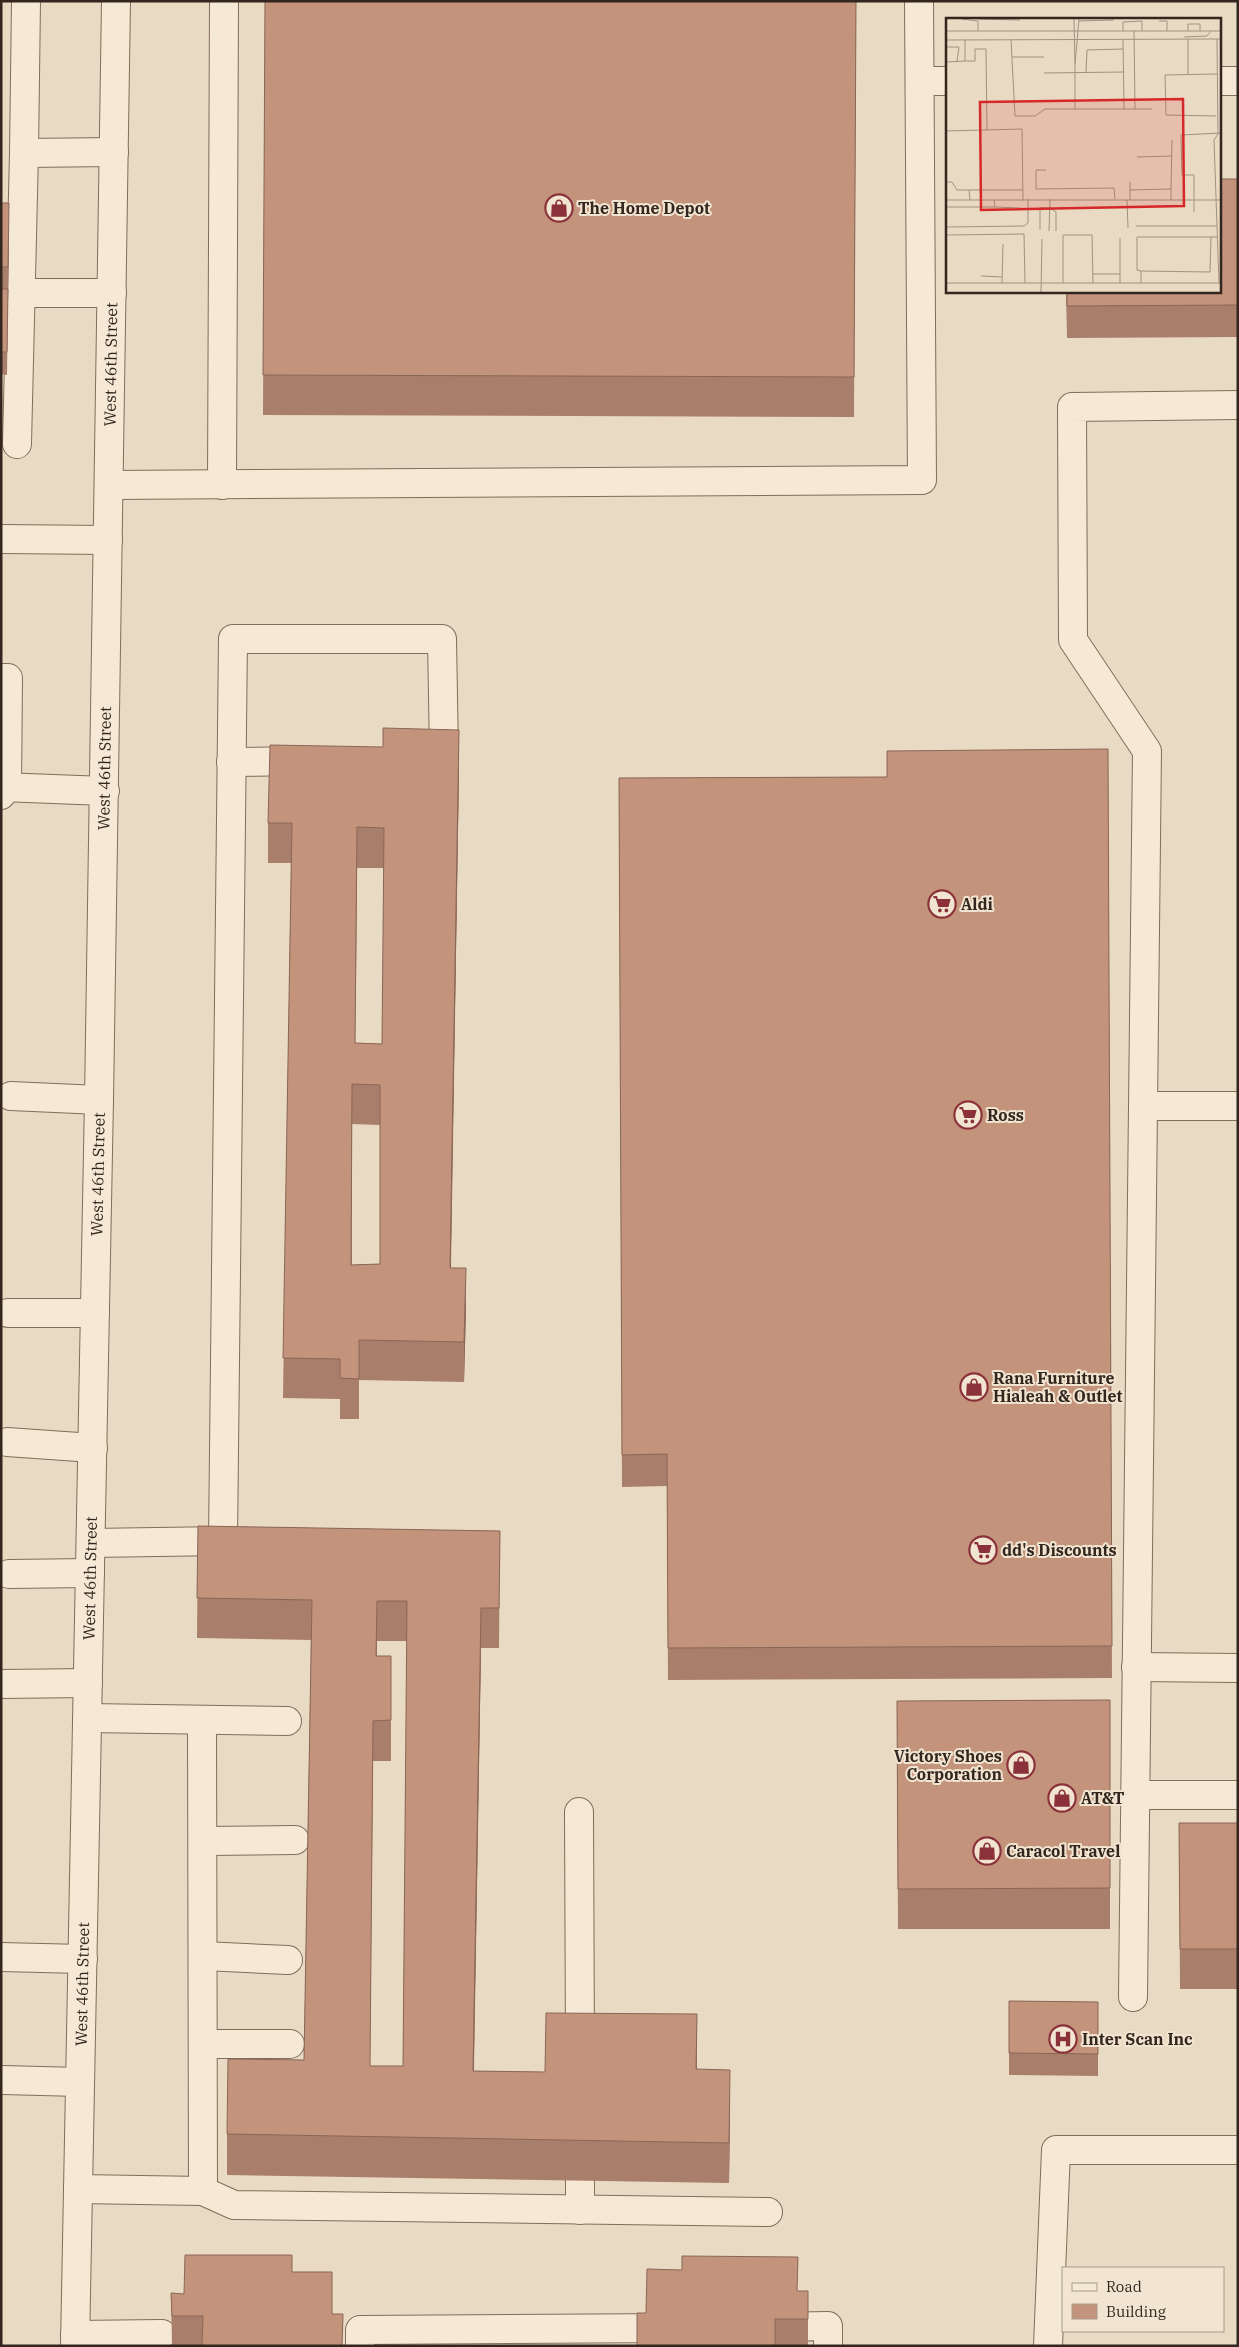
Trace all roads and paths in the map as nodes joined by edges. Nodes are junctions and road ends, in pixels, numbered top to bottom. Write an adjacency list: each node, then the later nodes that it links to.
1 (26, 1): 10 (street)
2 (116, 1): 9 (street, West 46th Street)
3 (224, 1): 16 (street)
4 (919, 1): 5 (street)
5 (920, 81): 6 (street); 16 (street)
6 (946, 81)
7 (1222, 81): 8 (street)
8 (1238, 81)
9 (114, 152): 10 (street); 12 (street, West 46th Street)
10 (24, 153): 11 (street)
11 (20, 292): 12 (street); 14 (street)
12 (112, 294): 15 (street, West 46th Street)
13 (1238, 406): 27 (street)
14 (17, 444)
15 (109, 485): 16 (street); 18 (street, West 46th Street)
16 (222, 485)
17 (1, 539): 18 (street)
18 (108, 540): 24 (street, West 46th Street)
19 (1, 678): 23 (street)
20 (444, 752): 22 (street)
21 (334, 760): 22 (street)
22 (231, 762): 33 (street)
23 (3, 790): 24 (street)
24 (105, 791): 26 (street, West 46th Street)
25 (11, 1096): 26 (street)
26 (99, 1100): 30 (street, West 46th Street)
27 (1143, 1106): 28 (street); 36 (street)
28 (1238, 1106)
29 (8, 1313): 30 (street)
30 (95, 1313): 32 (street, West 46th Street)
31 (7, 1442): 32 (street)
32 (92, 1448): 33 (street, West 46th Street)
33 (91, 1543): 34 (street, West 46th Street)
34 (90, 1573): 35 (street); 38 (street, West 46th Street)
35 (9, 1574)
36 (1136, 1667): 37 (street); 43 (street)
37 (1238, 1668)
38 (88, 1683): 39 (street); 40 (street, West 46th Street)
39 (1, 1684)
40 (87, 1718): 41 (street); 50 (street, West 46th Street)
41 (202, 1720): 42 (street); 47 (street)
42 (287, 1721)
43 (1135, 1795): 44 (street); 52 (street)
44 (1238, 1795)
45 (579, 1812): 56 (street)
46 (295, 1840): 47 (street)
47 (203, 1841): 48 (street)
48 (203, 1956): 51 (street); 53 (street)
49 (1, 1957): 50 (street)
50 (83, 1959): 57 (street, West 46th Street)
51 (288, 1960)
52 (1133, 1997)
53 (203, 2044): 54 (street); 61 (street)
54 (290, 2044)
55 (2, 2080): 57 (street)
56 (580, 2080)
57 (80, 2082): 60 (street, West 46th Street)
58 (580, 2120): 62 (street)
59 (1238, 2150): 70 (street)
60 (78, 2189): 61 (street); 67 (street, West 46th Street)
61 (203, 2191): 62 (street)
62 (580, 2210): 63 (street)
63 (768, 2212)
64 (741, 2327): 69 (street)
65 (703, 2328): 68 (street)
66 (162, 2334): 67 (street)
67 (75, 2340)
68 (360, 2346)
69 (828, 2346)
70 (1048, 2346)

